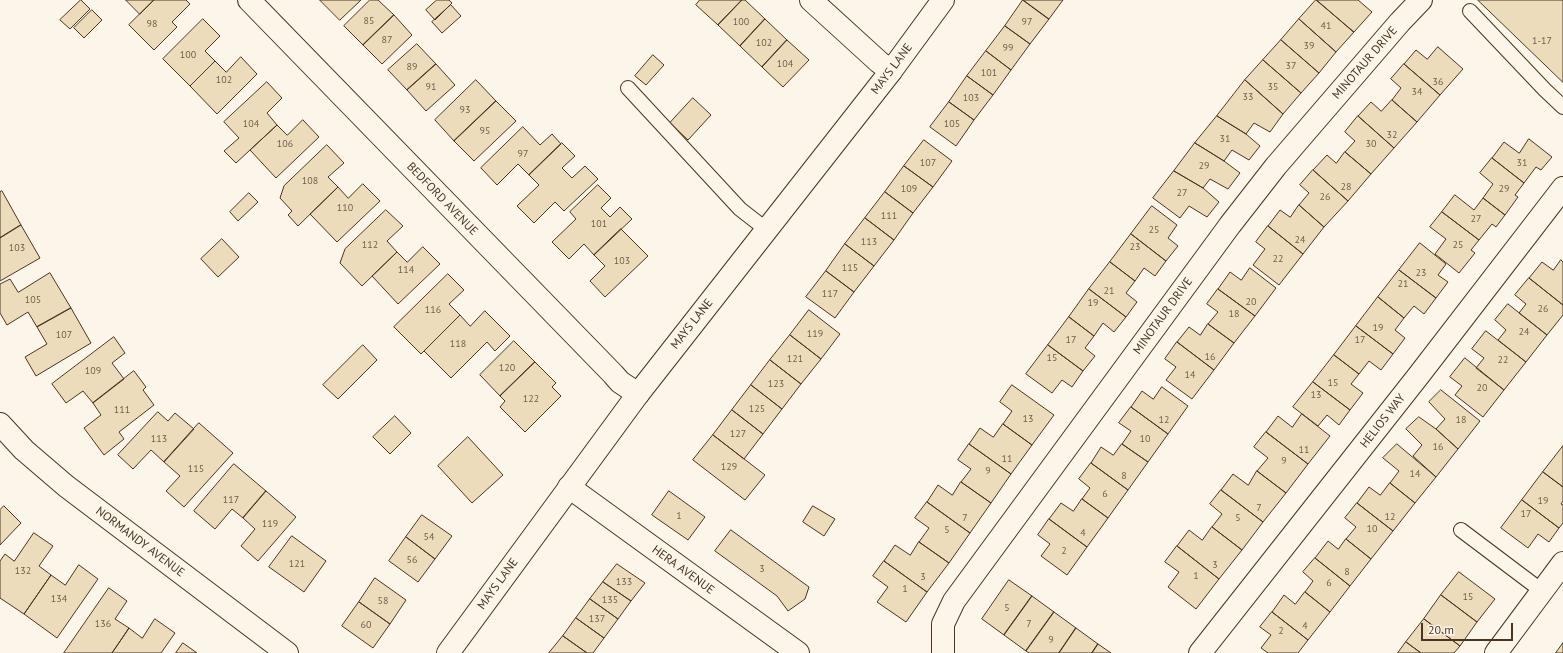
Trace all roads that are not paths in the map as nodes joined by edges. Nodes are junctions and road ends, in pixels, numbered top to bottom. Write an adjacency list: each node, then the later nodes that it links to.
1 (249, 0): 11 (street, BEDFORD AVENUE)
2 (811, 0): 6 (street)
3 (943, 0): 6 (street, MAYS LANE)
4 (1421, 0): 20 (street, MINOTAUR DRIVE)
5 (1470, 11): 8 (lane)
6 (891, 71): 10 (street, MAYS LANE)
7 (628, 88): 10 (lane)
8 (1563, 107)
9 (1563, 188): 21 (street, HELIOS WAY)
10 (766, 230): 11 (street, MAYS LANE)
11 (638, 394): 13 (street, MAYS LANE)
12 (0, 424): 17 (street, NORMANDY AVENUE)
13 (569, 487): 18 (street, MAYS LANE); 19 (street, HERA AVENUE)
14 (1461, 530): 16 (lane)
15 (1563, 563): 16 (street)
16 (1542, 591): 22 (street)
17 (288, 653)
18 (448, 653)
19 (798, 653)
20 (943, 653)
21 (1200, 653)
22 (1496, 653)

